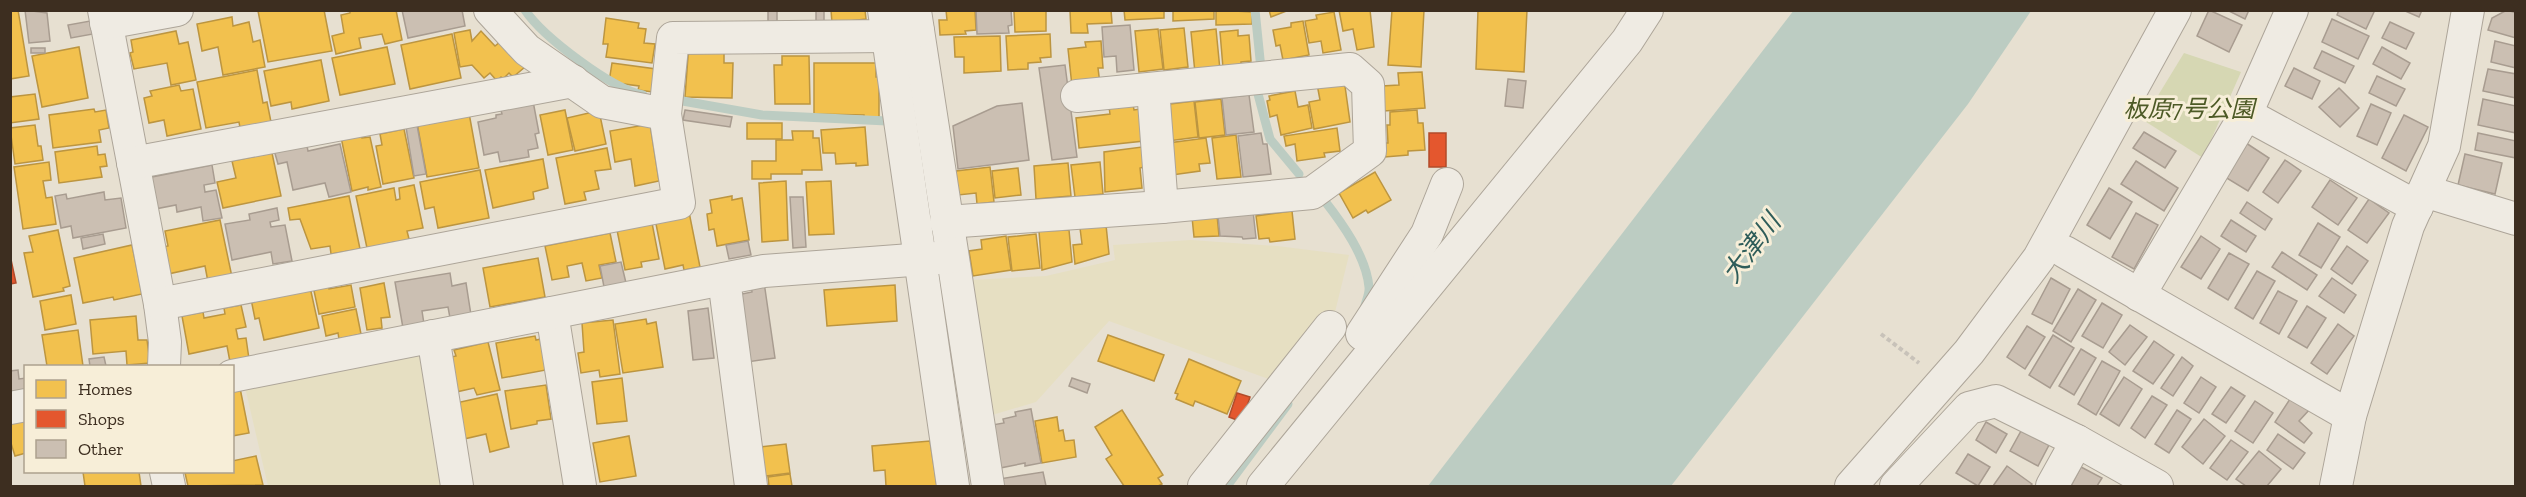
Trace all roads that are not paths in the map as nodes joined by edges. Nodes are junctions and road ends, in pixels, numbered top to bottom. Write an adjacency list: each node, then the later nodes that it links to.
1 (177, 10): 7 (street)
2 (490, 10): 10 (street)
3 (1647, 10): 32 (street)
4 (2175, 10): 42 (street)
5 (2292, 10): 14 (street)
6 (2468, 10): 17 (street)
7 (105, 17): 15 (street)
8 (917, 21): 9 (street); 20 (street)
9 (886, 23): 13 (street); 23 (street)
10 (573, 81): 13 (street); 15 (street)
11 (1153, 89): 12 (street); 18 (street); 18 (street)
12 (1077, 96)
13 (665, 114): 26 (street)
14 (2246, 114): 17 (street); 25 (street)
15 (133, 163): 26 (street)
16 (1447, 184): 32 (street)
17 (2420, 199): 19 (street); 33 (street)
18 (1162, 207): 20 (street)
19 (2516, 219)
20 (946, 222): 22 (street)
21 (2065, 252): 25 (street)
22 (951, 257): 23 (street); 39 (street)
23 (920, 259): 24 (street); 38 (street)
24 (724, 279): 27 (street); 37 (street)
25 (2139, 295): 33 (street)
26 (160, 304): 30 (street)
27 (552, 313): 29 (street); 36 (street)
28 (1330, 327): 40 (street)
29 (433, 336): 31 (street); 35 (street)
30 (164, 365)
31 (234, 376)
32 (1329, 405): 41 (street)
33 (2350, 416): 46 (street)
34 (2077, 441): 43 (street); 44 (street); 45 (street)
35 (457, 486)
36 (580, 486)
37 (751, 486)
38 (953, 486)
39 (988, 486)
40 (1204, 486)
41 (1263, 486)
42 (1851, 486)
43 (1896, 486)
44 (2052, 486)
45 (2157, 486)
46 (2336, 486)

